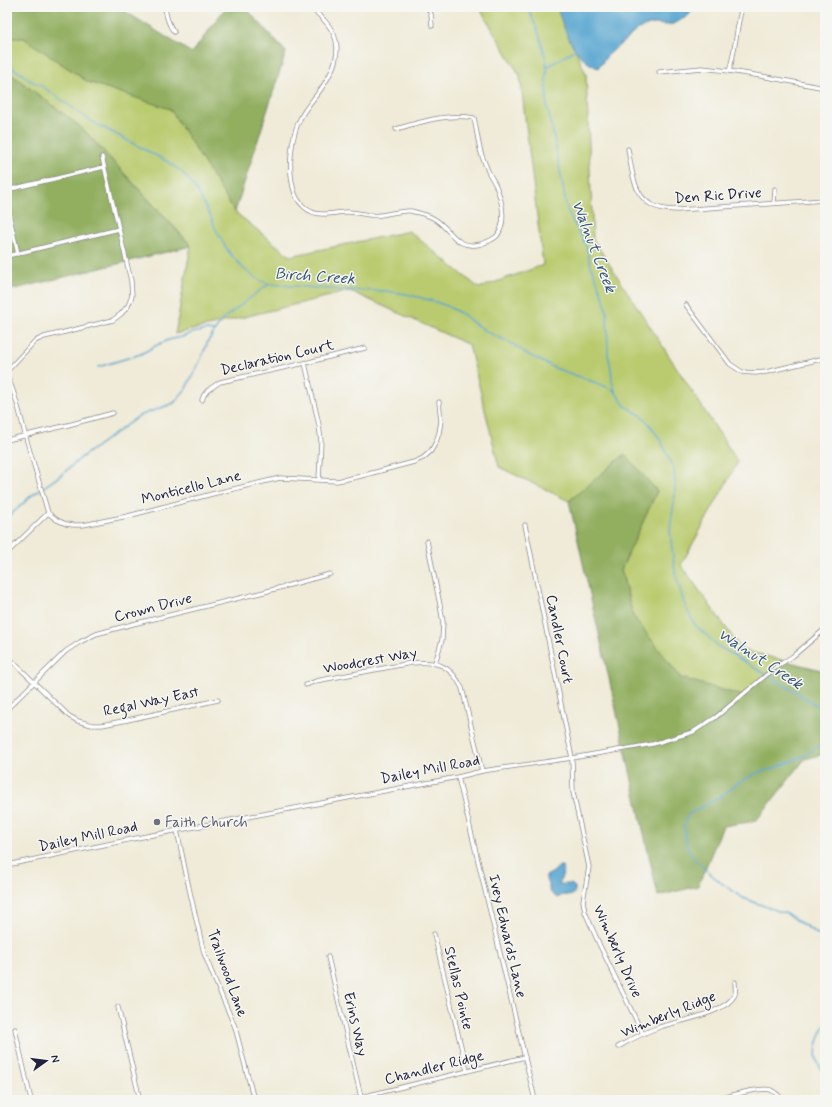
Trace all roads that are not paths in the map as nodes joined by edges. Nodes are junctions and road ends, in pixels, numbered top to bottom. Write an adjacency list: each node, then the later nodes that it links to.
1 (165, 7): 6 (street)
2 (309, 7): 10 (street)
3 (427, 7): 5 (street)
4 (742, 7): 7 (street)
5 (432, 26)
6 (174, 32)
7 (729, 70): 8 (street); 9 (street)
8 (659, 72)
9 (825, 88)
10 (396, 129)
11 (628, 149): 17 (street, Den Ric Drive)
12 (102, 157): 13 (street)
13 (104, 167): 15 (street); 19 (street)
14 (775, 189): 17 (street)
15 (7, 190)
16 (825, 200): 17 (street, Den Ric Drive)
17 (774, 203)
18 (7, 205): 20 (street)
19 (119, 229): 20 (street); 26 (street)
20 (18, 254): 21 (street)
21 (7, 256)
22 (686, 305): 24 (street)
23 (365, 348): 25 (street, Declaration Court)
24 (825, 358)
25 (305, 363): 28 (street, Declaration Court); 33 (street)
26 (7, 371)
27 (7, 376): 31 (street)
28 (202, 400)
29 (440, 402): 33 (street, Monticello Lane)
30 (113, 412): 31 (street)
31 (26, 435): 32 (street); 34 (street)
32 (7, 440)
33 (319, 479): 34 (street, Monticello Lane)
34 (48, 513): 37 (street)
35 (525, 525): 46 (street, Candler Court)
36 (427, 541): 41 (street)
37 (7, 553)
38 (330, 574): 42 (street, Crown Drive)
39 (825, 629): 46 (street, Dailey Mill Road)
40 (7, 656): 42 (street, Regal Way East)
41 (435, 663): 43 (street, Woodcrest Way); 47 (street, Woodcrest Way)
42 (33, 682): 44 (street, Regal Way East); 45 (street, Crown Drive)
43 (306, 685)
44 (218, 700)
45 (7, 709)
46 (572, 758): 47 (street, Dailey Mill Road); 56 (street, Wimberly Drive)
47 (482, 771): 48 (street, Dailey Mill Road)
48 (458, 777): 49 (street, Dailey Mill Road); 58 (street, Ivey Edwards Lane)
49 (177, 830): 50 (street, Dailey Mill Road); 64 (street, Trailwood Lane)
50 (7, 865)
51 (434, 934): 59 (street, Stellas Pointe)
52 (328, 957): 61 (street, Erins Way)
53 (735, 982): 56 (street, Wimberly Ridge)
54 (118, 1007): 63 (street)
55 (15, 1029): 62 (street)
56 (643, 1034): 57 (street, Wimberly Ridge)
57 (618, 1047)
58 (524, 1057): 59 (street, Chandler Ridge); 66 (street, Ivey Edwards Lane)
59 (467, 1071): 61 (street, Chandler Ridge)
60 (736, 1095): 67 (street); 68 (street); 69 (street)
61 (361, 1097): 65 (street, Chandler Ridge)
62 (31, 1100)
63 (140, 1100)
64 (254, 1100)
65 (349, 1100)
66 (535, 1100)
67 (714, 1100)
68 (737, 1100)
69 (784, 1100)

